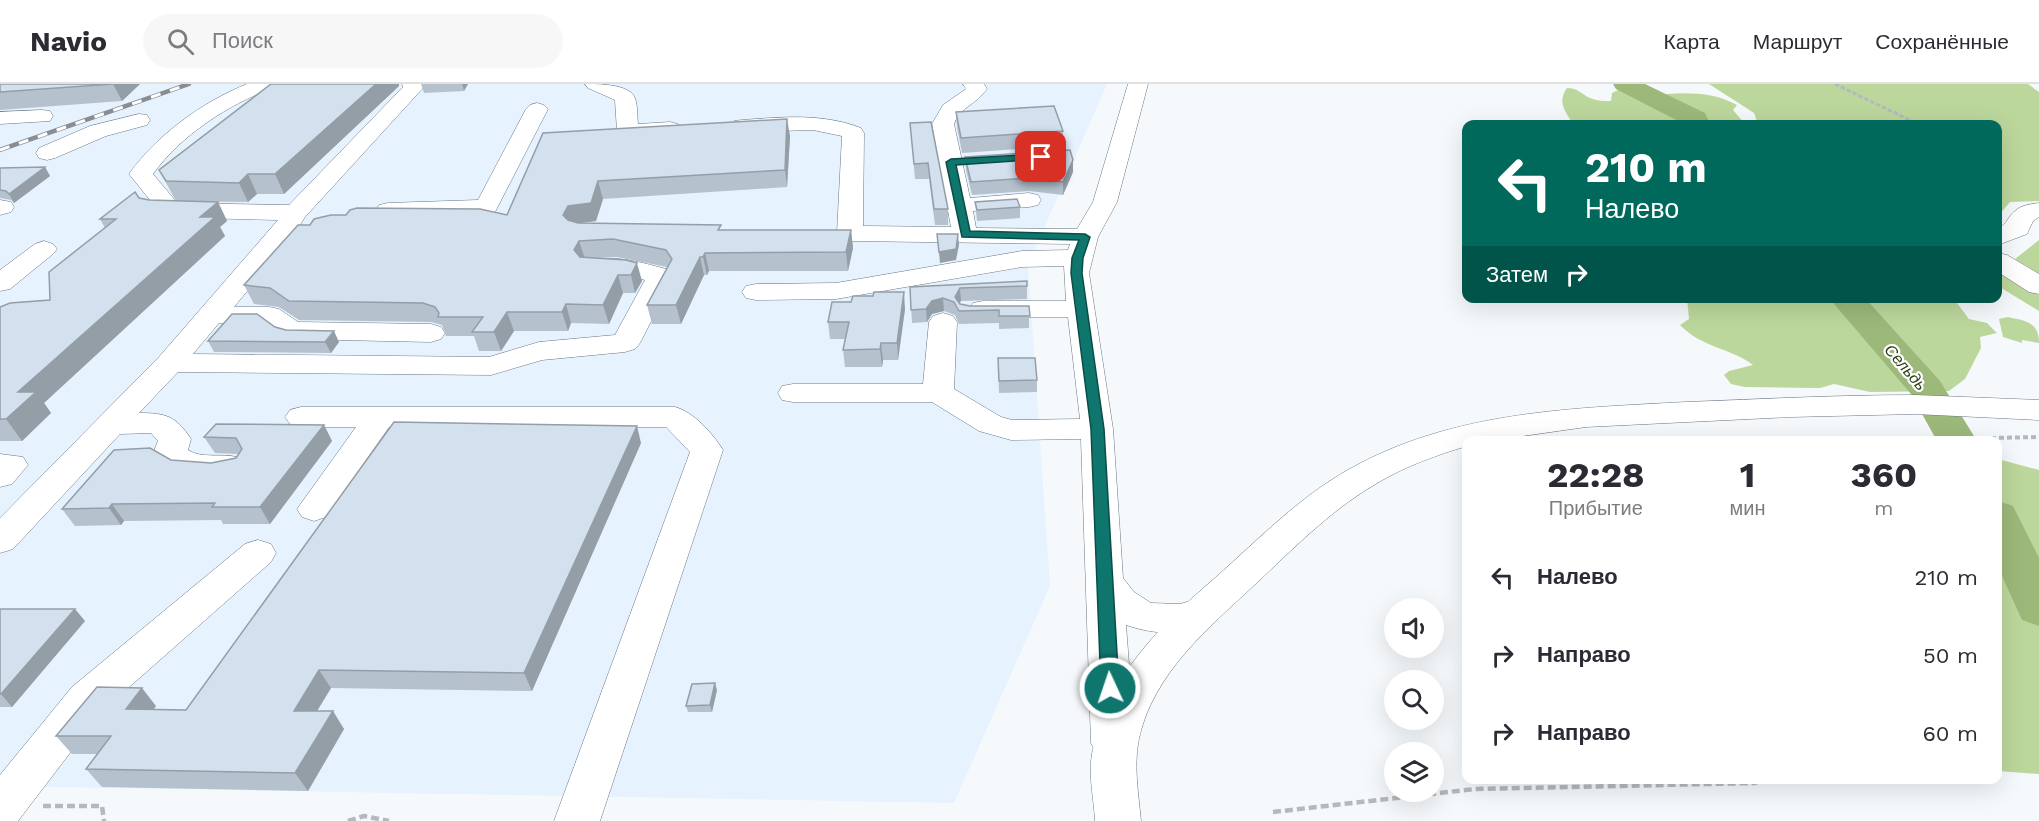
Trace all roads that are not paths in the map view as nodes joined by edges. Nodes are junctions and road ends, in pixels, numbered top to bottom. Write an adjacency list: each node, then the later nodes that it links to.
1 (265, 84): 15 (street)
2 (412, 84): 15 (street)
3 (595, 84): 16 (street)
4 (974, 84): 11 (street)
5 (1138, 84): 18 (street)
6 (537, 109): 14 (street)
7 (42, 116): 8 (street)
8 (0, 118)
9 (139, 120): 10 (street)
10 (46, 153)
11 (962, 168): 12 (street); 16 (street)
12 (1029, 200)
13 (2039, 210): 17 (street)
14 (363, 216)
15 (297, 224): 27 (street)
16 (965, 234): 18 (street)
17 (2002, 235)
18 (1082, 247): 24 (street); 26 (street)
19 (44, 249): 22 (street)
20 (2002, 263): 23 (street)
21 (594, 267): 30 (street)
22 (0, 283)
23 (2039, 286)
24 (756, 292)
25 (971, 309): 26 (street)
26 (1081, 309): 37 (street)
27 (211, 315): 29 (street); 30 (street)
28 (943, 322): 32 (street)
29 (431, 333)
30 (170, 363): 36 (street)
31 (793, 393): 32 (street)
32 (938, 393): 37 (street)
33 (2024, 409): 45 (street)
34 (301, 417): 35 (street)
35 (380, 417): 41 (street); 48 (street)
36 (112, 424): 39 (street); 42 (street)
37 (1097, 429): 44 (street)
38 (0, 465): 40 (street)
39 (233, 465)
40 (0, 476)
41 (314, 509)
42 (0, 540)
43 (258, 554): 47 (street)
44 (1104, 578): 45 (street); 46 (street)
45 (1201, 612): 46 (street)
46 (1114, 754): 49 (street)
47 (1, 807)
48 (577, 821)
49 (1118, 821)

